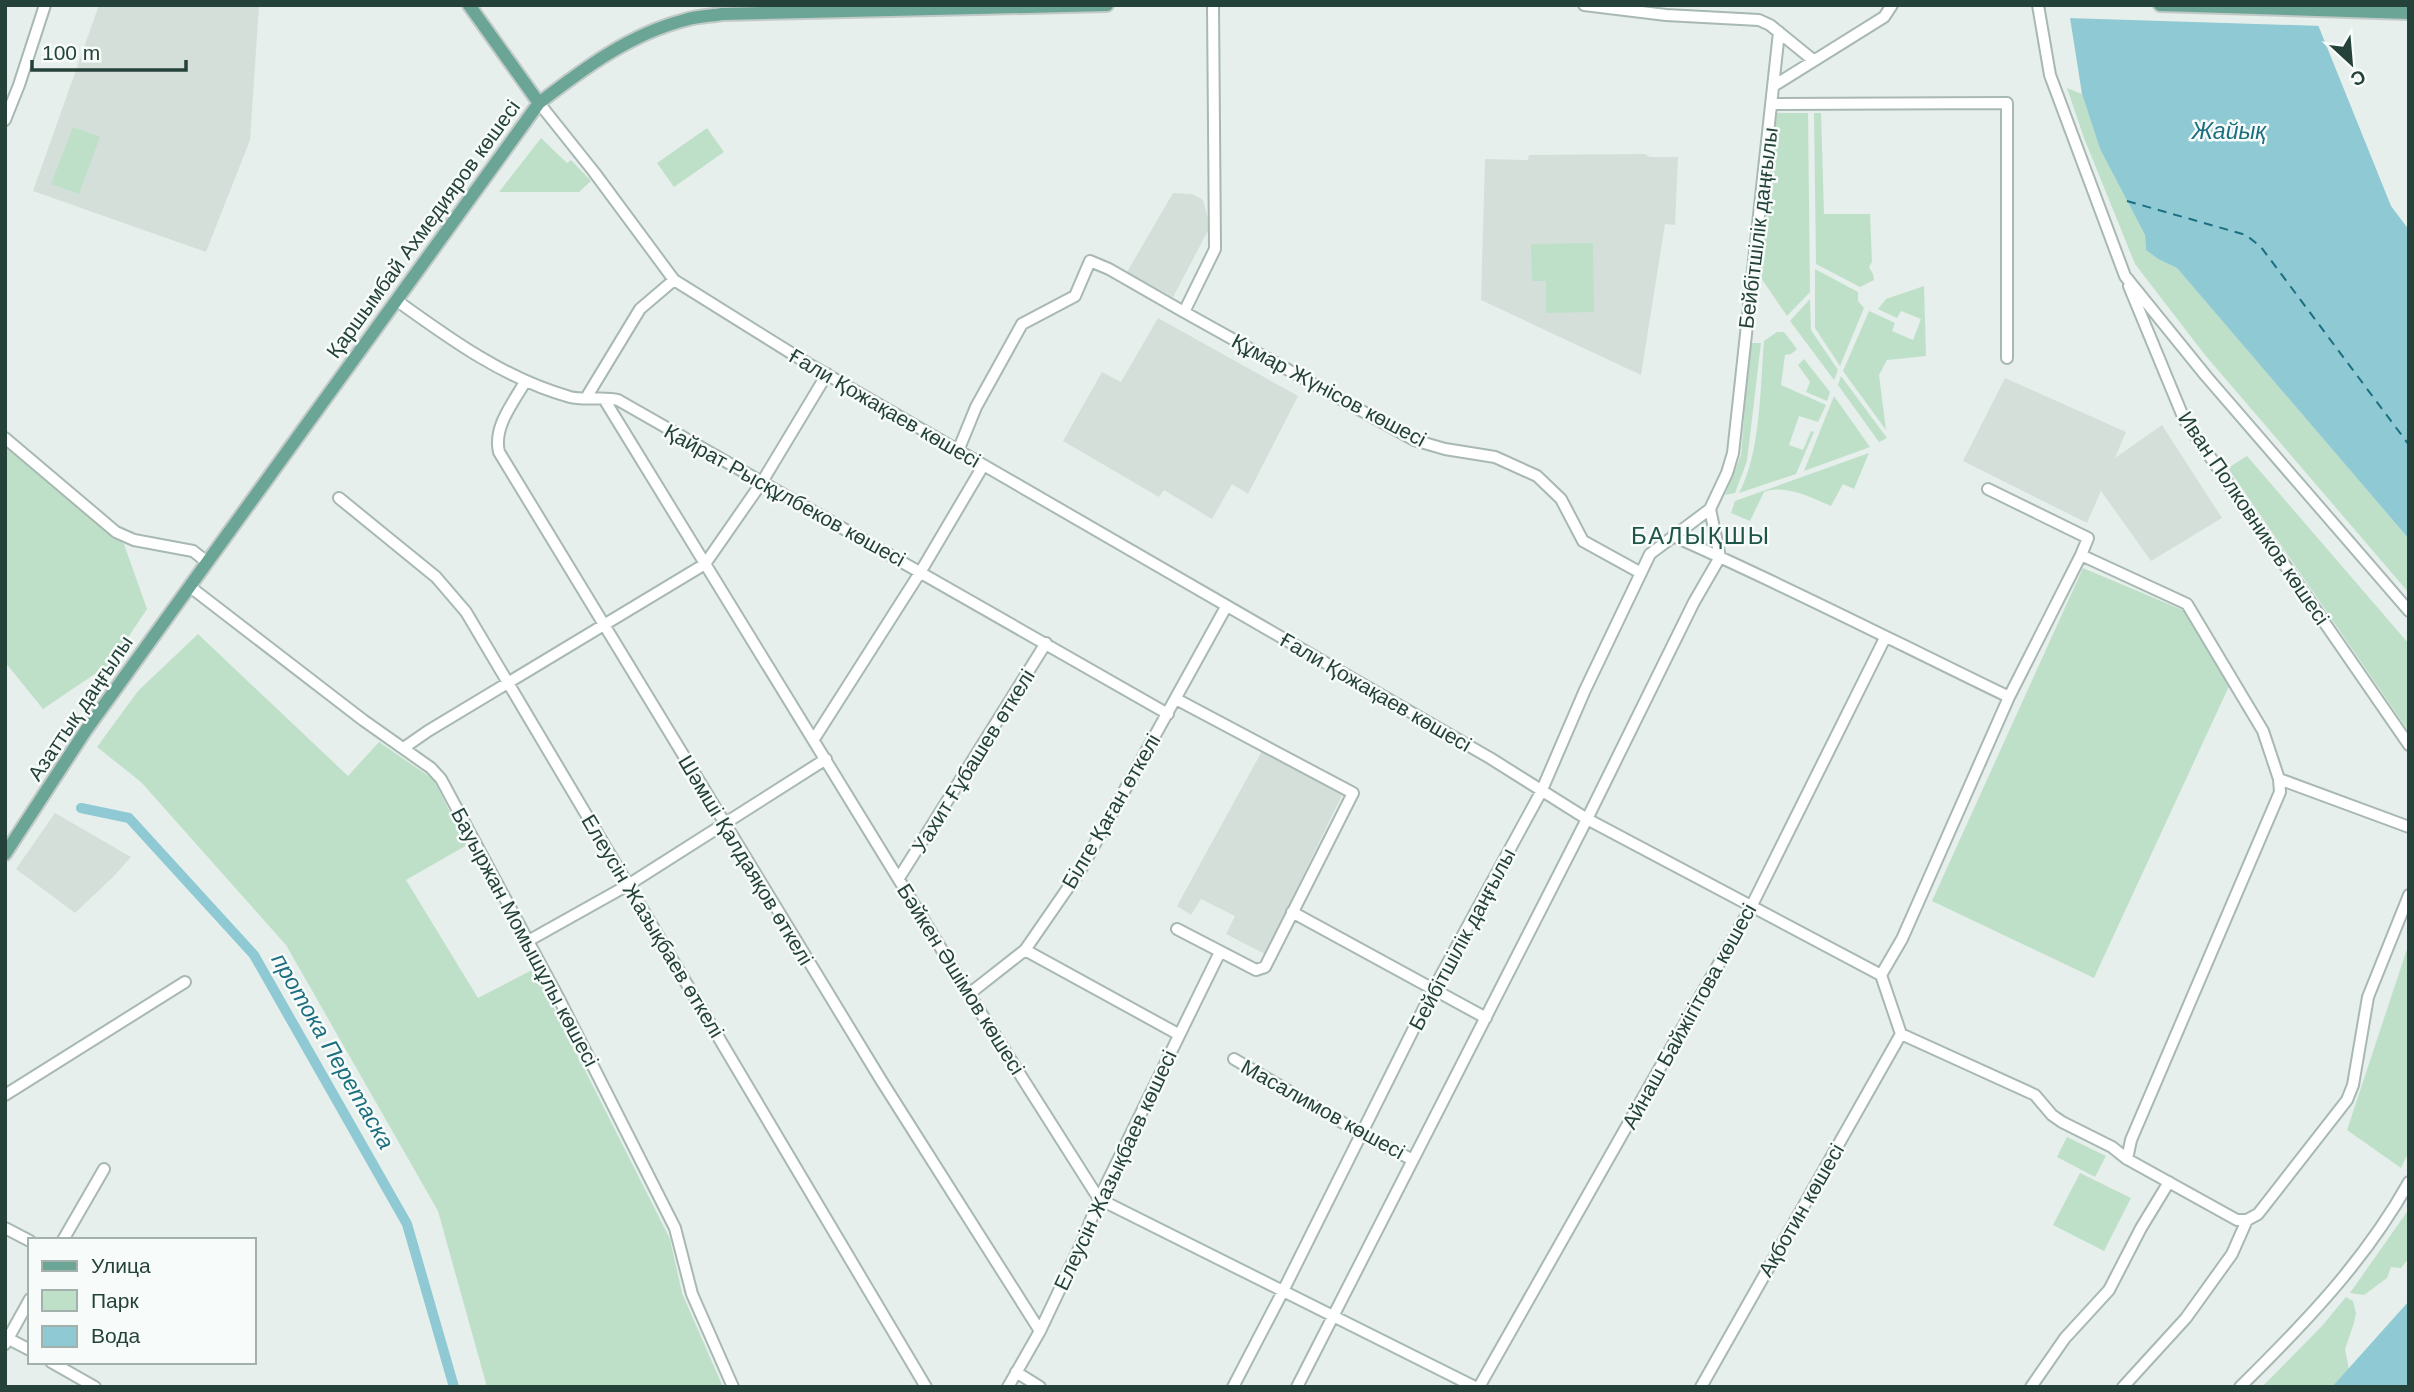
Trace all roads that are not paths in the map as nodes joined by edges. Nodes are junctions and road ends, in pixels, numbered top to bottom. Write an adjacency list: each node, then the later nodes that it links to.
1 (45, 5): 16 (street)
2 (468, 5): 14 (main road)
3 (1107, 5): 14 (main road, Қаршымбай Ахмедияров көшесі)
4 (1213, 5): 20 (street)
5 (1584, 5): 11 (street)
6 (1892, 5): 12 (street)
7 (2038, 5): 17 (street, Иван Полковников көшесі)
8 (2160, 5): 9 (main road)
9 (2199, 6): 10 (main road)
10 (2409, 13)
11 (1779, 32): 12 (street); 13 (street, Бейбітшілік даңғылы)
12 (1812, 60): 13 (street)
13 (1775, 85): 15 (street, Бейбітшілік даңғылы)
14 (539, 103): 18 (street, Ғали Қожақаев көшесі); 19 (main road, Қаршымбай Ахмедияров көшесі)
15 (1773, 104): 21 (street); 32 (street, Бейбітшілік даңғылы)
16 (5, 120)
17 (2125, 276): 42 (street); 51 (street, Иван Полковников көшесі)
18 (674, 280): 22 (street, Ғали Қожақаев көшесі); 24 (street)
19 (396, 300): 23 (street, Қайрат Рысқұлбеков көшесі); 36 (main road, Қаршымбай Ахмедияров көшесі)
20 (1184, 312): 27 (street, Құмар Жүнісов көшесі); 39 (street, Құмар Жүнісов көшесі)
21 (2007, 358)
22 (827, 374): 27 (street, Ғали Қожақаев көшесі); 29 (street)
23 (525, 382): 24 (street, Қайрат Рысқұлбеков көшесі); 43 (street, Шәмші Қалдаяқов өткелі)
24 (586, 398): 25 (street, Қайрат Рысқұлбеков көшесі)
25 (604, 399): 29 (street, Қайрат Рысқұлбеков көшесі); 37 (street, Бәйкен Әшімов көшесі)
26 (5, 438): 36 (street)
27 (958, 451): 28 (street, Ғали Қожақаев көшесі)
28 (983, 466): 38 (street); 41 (street, Ғали Қожақаев көшесі)
29 (762, 482): 37 (street); 38 (street, Қайрат Рысқұлбеков көшесі)
30 (1988, 489): 34 (street)
31 (339, 498): 46 (street, Елеусін Жазықбаев өткелі)
32 (1710, 509): 33 (street, Бейбітшілік даңғылы); 35 (street)
33 (1673, 536): 35 (street); 39 (street, Бейбітшілік даңғылы)
34 (2081, 555): 47 (street); 54 (street)
35 (1720, 557): 44 (street); 56 (street)
36 (206, 562): 40 (main road, Қаршымбай Ахмедияров көшесі)
37 (705, 564): 43 (street); 50 (street, Бәйкен Әшімов көшесі)
38 (921, 571): 45 (street, Қайрат Рысқұлбеков көшесі); 50 (street)
39 (1642, 573): 55 (street, Бейбітшілік даңғылы)
40 (189, 586): 52 (street, Бауыржан Момышұлы көшесі); 59 (main road, Азаттық даңғылы)
41 (1226, 607): 48 (street, Білге Қаған өткелі); 55 (street, Ғали Қожақаев көшесі)
42 (2409, 611)
43 (603, 625): 46 (street); 57 (street, Шәмші Қалдаяқов өткелі)
44 (1885, 638): 47 (street); 63 (street, Айнаш Байжігітова көшесі)
45 (1046, 643): 49 (street, Қайрат Рысқұлбеков көшесі); 60 (street, Уахит Ғұбашев өткелі)
46 (509, 682): 52 (street); 61 (street, Елеусін Жазықбаев өткелі)
47 (2009, 697): 69 (street)
48 (1176, 699): 49 (street, Білге Қаған өткелі); 64 (street)
49 (1168, 713): 67 (street, Білге Қаған өткелі)
50 (814, 739): 53 (street, Бәйкен Әшімов көшесі)
51 (2409, 745)
52 (404, 747): 66 (street, Бауыржан Момышұлы көшесі)
53 (826, 760): 57 (street); 60 (street, Бәйкен Әшімов көшесі)
54 (2279, 779): 58 (street); 79 (street)
55 (1541, 792): 56 (street, Ғали Қожақаев көшесі); 71 (street, Бейбітшілік даңғылы)
56 (1587, 820): 63 (street, Ғали Қожақаев көшесі); 73 (street)
57 (723, 823): 61 (street); 92 (street, Шәмші Қалдаяқов өткелі)
58 (2409, 827)
59 (5, 855)
60 (899, 878): 72 (street, Бәйкен Әшімов көшесі)
61 (628, 884): 66 (street); 99 (street, Елеусін Жазықбаев өткелі)
62 (2409, 895): 85 (street)
63 (1751, 907): 69 (street, Ғали Қожақаев көшесі); 104 (street, Айнаш Байжігітова көшесі)
64 (1292, 912): 68 (street); 71 (street)
65 (1177, 929): 68 (street)
66 (528, 941): 98 (street, Бауыржан Момышұлы көшесі)
67 (1025, 950): 72 (street, Білге Қаған өткелі); 74 (street)
68 (1220, 951): 74 (street, Елеусін Жазықбаев көшесі)
69 (1881, 975): 75 (street)
70 (185, 982): 77 (street)
71 (1433, 990): 73 (street); 78 (street, Бейбітшілік даңғылы)
72 (969, 994): 84 (street, Бәйкен Әшімов көшесі)
73 (1486, 1018): 80 (street)
74 (1178, 1034): 84 (street, Елеусін Жазықбаев көшесі)
75 (1902, 1034): 79 (street); 105 (street, Ақботин көшесі)
76 (1234, 1059): 78 (street, Масалимов көшесі)
77 (5, 1095)
78 (1362, 1134): 80 (street, Масалимов көшесі); 89 (street, Бейбітшілік даңғылы)
79 (2127, 1159): 82 (street)
80 (1413, 1160): 91 (street)
81 (104, 1169): 87 (street)
82 (2169, 1182): 85 (street); 106 (street)
83 (2409, 1182): 108 (street)
84 (1099, 1199): 89 (street); 92 (street, Елеусін Жазықбаев көшесі)
85 (2247, 1220): 107 (street)
86 (5, 1228): 88 (street)
87 (64, 1238)
88 (28, 1240)
89 (1282, 1293): 91 (street); 102 (street, Бейбітшілік даңғылы)
90 (28, 1303): 93 (street)
91 (1333, 1316): 103 (street); 104 (street)
92 (1040, 1331): 96 (street, Елеусін Жазықбаев көшесі)
93 (6, 1339): 94 (street)
94 (28, 1349)
95 (55, 1364): 97 (street)
96 (1016, 1372): 100 (street, Елеусін Жазықбаев көшесі); 101 (street)
97 (95, 1387)
98 (733, 1387)
99 (926, 1387)
100 (1009, 1387)
101 (1040, 1387)
102 (1233, 1387)
103 (1297, 1387)
104 (1477, 1387)
105 (1701, 1387)
106 (2031, 1387)
107 (2123, 1387)
108 (2240, 1387)

